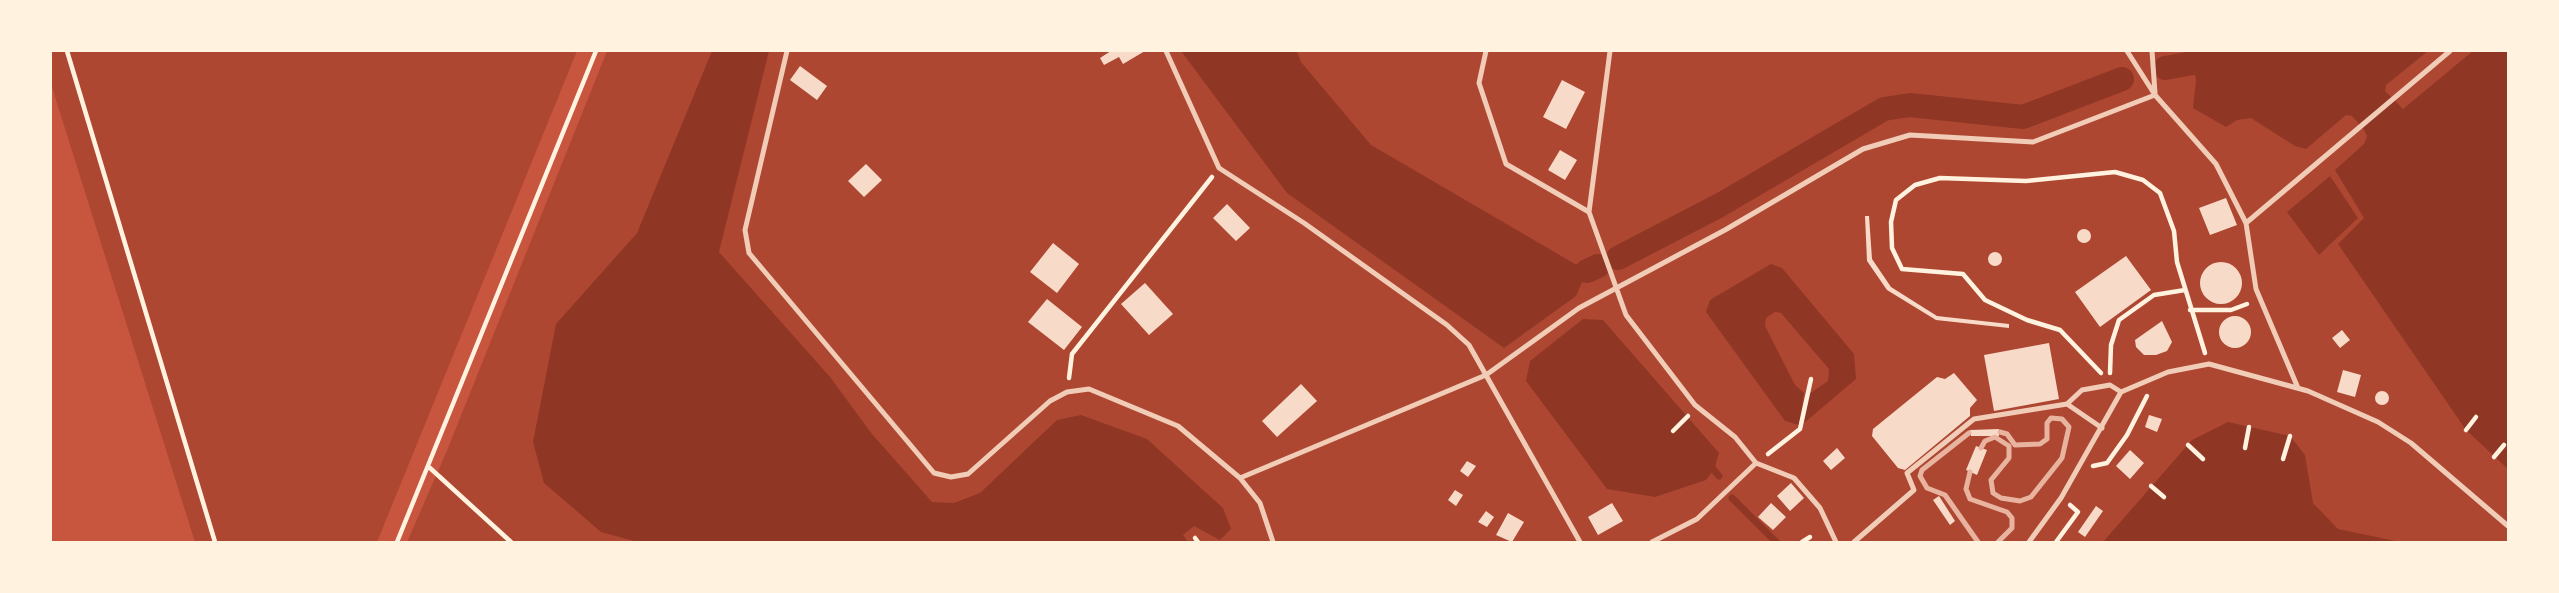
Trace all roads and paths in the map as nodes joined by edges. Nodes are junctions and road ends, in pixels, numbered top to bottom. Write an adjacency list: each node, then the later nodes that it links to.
1 (67, 51): 49 (path)
2 (596, 51): 41 (path)
3 (787, 51): 25 (lane)
4 (1166, 51): 11 (lane)
5 (1486, 51): 12 (lane)
6 (1610, 51): 12 (lane)
7 (2127, 51): 10 (lane)
8 (2152, 51): 10 (lane)
9 (2450, 51): 13 (lane)
10 (2155, 95): 13 (lane); 14 (lane)
11 (1219, 168): 19 (lane); 25 (path)
12 (1590, 212): 14 (lane)
13 (2246, 223): 16 (lane)
14 (1616, 287): 19 (lane); 40 (lane)
15 (2185, 290): 17 (path); 22 (path); 22 (path)
16 (2260, 299): 17 (path); 23 (lane)
17 (2190, 310): 18 (path)
18 (2209, 364): 20 (lane); 23 (lane)
19 (1486, 375): 43 (lane); 53 (lane)
20 (2153, 378): 24 (lane); 42 (path)
21 (1811, 379): 40 (path)
22 (2110, 384): 24 (lane); 26 (lane)
23 (2298, 388): 47 (lane)
24 (2121, 392): 30 (lane)
25 (1068, 393): 43 (lane)
26 (2067, 404): 30 (lane); 57 (lane)
27 (1691, 413): 32 (path)
28 (2476, 417): 31 (path)
29 (2249, 427): 36 (path)
30 (2102, 428): 42 (lane)
31 (2466, 430)
32 (1673, 431)
33 (2290, 436): 38 (path)
34 (2188, 445): 39 (path)
35 (2504, 445): 37 (path)
36 (2245, 448)
37 (2494, 457)
38 (2283, 459)
39 (2203, 460)
40 (1756, 464): 54 (lane); 56 (lane)
41 (430, 468): 50 (path); 51 (path)
42 (2078, 470): 46 (lane)
43 (1240, 478): 52 (lane)
44 (2151, 486): 45 (path)
45 (2164, 497)
46 (2061, 498): 58 (lane); 59 (path)
47 (2508, 526)
48 (1810, 537): 55 (path)
49 (215, 542)
50 (397, 542)
51 (511, 542)
52 (1273, 542)
53 (1580, 542)
54 (1652, 542)
55 (1802, 542)
56 (1836, 542)
57 (1854, 542)
58 (2029, 542)
59 (2056, 542)

